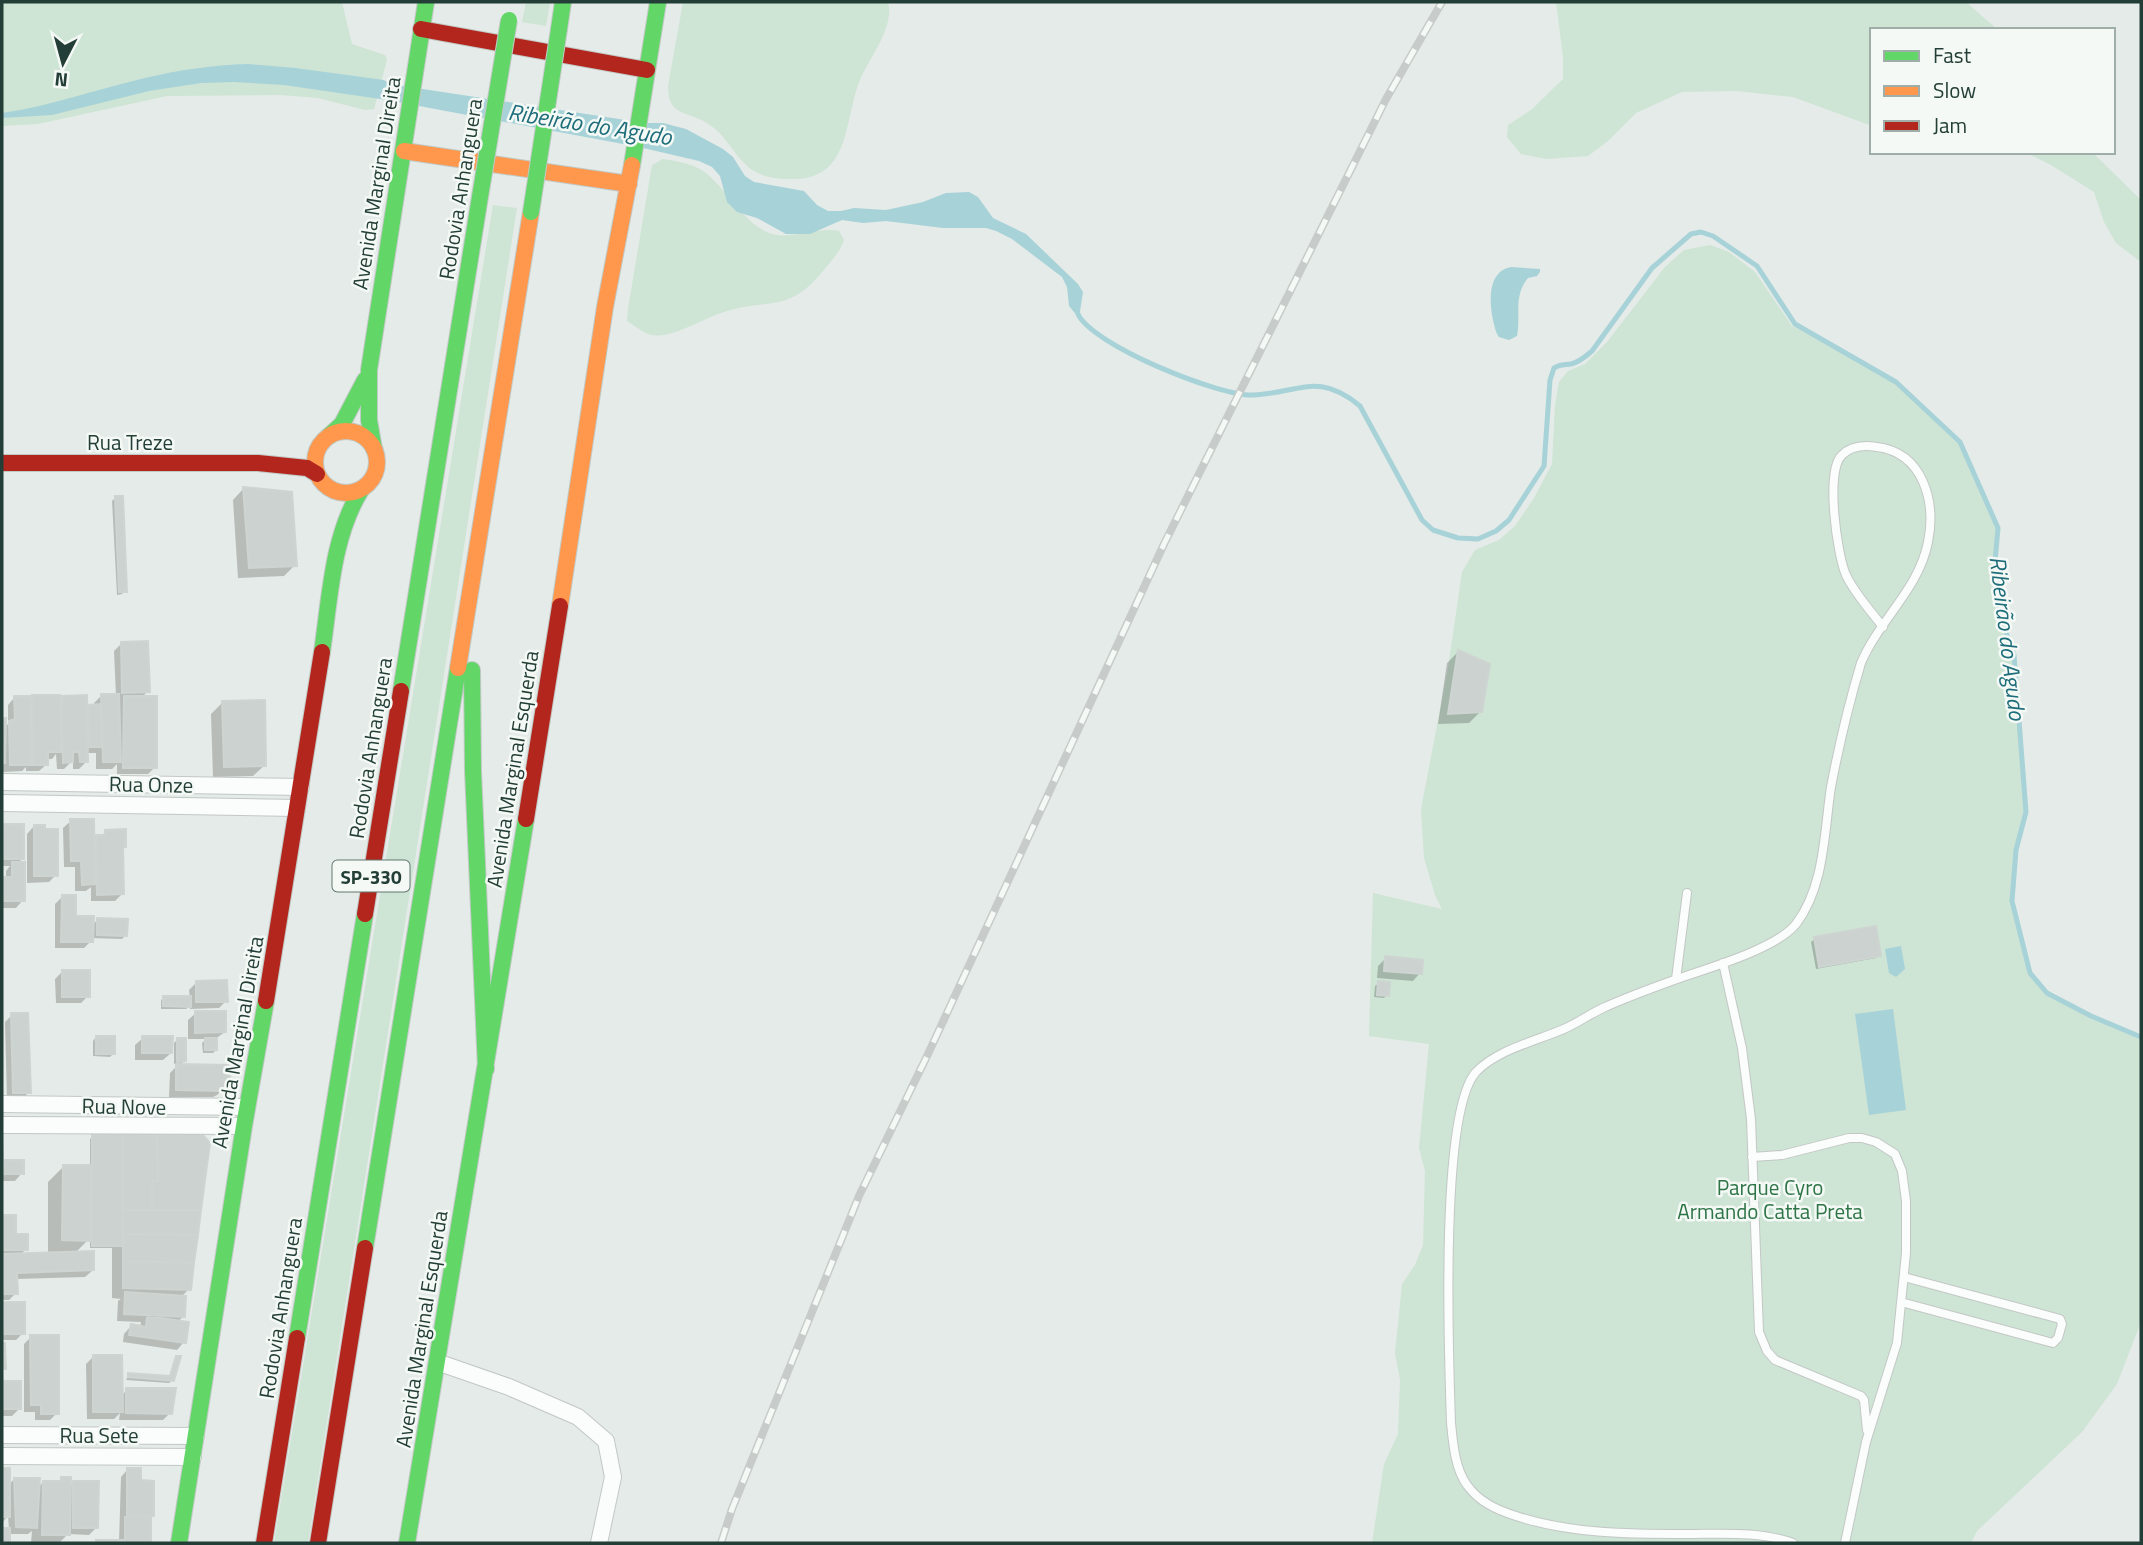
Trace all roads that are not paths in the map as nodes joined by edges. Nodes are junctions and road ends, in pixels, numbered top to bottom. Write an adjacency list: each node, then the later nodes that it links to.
1 (426, 2): 5 (main road, Avenida Marginal Direita)
2 (512, 2): 44 (main road, Rodovia Anhanguera / SP-330, bridge)
3 (563, 2): 17 (main road, SP-330, bridge)
4 (658, 2): 6 (main road, Avenida Marginal Esquerda)
5 (422, 29): 6 (main road); 7 (main road, Avenida Marginal Direita)
6 (647, 70): 8 (main road, Avenida Marginal Esquerda)
7 (405, 142): 8 (main road); 9 (main road, Avenida Marginal Direita)
8 (629, 184): 26 (main road, Avenida Marginal Esquerda)
9 (369, 370): 10 (main road, Avenida Marginal Direita); 11 (main road, Avenida Marginal Direita)
10 (326, 440): 11 (main road); 13 (main road, Rua Treze); 14 (main road)
11 (374, 449): 15 (main road)
12 (2, 463): 13 (main road, Rua Treze)
13 (258, 463): 14 (main road, Rua Treze)
14 (319, 477): 15 (main road); 16 (main road, Avenida Marginal Direita)
15 (361, 490): 16 (main road, Avenida Marginal Direita)
16 (338, 548): 20 (main road, Avenida Marginal Direita)
17 (472, 583): 26 (main road); 45 (main road, SP-330)
18 (1883, 627): 18 (lane); 24 (lane)
19 (2, 782): 20 (street, Rua Onze)
20 (301, 787): 22 (main road, Avenida Marginal Direita)
21 (2, 803): 22 (street, Rua Onze)
22 (297, 808): 28 (main road, Avenida Marginal Direita)
23 (1687, 893): 25 (lane)
24 (1723, 963): 25 (lane); 31 (lane)
25 (1676, 979): 48 (lane)
26 (486, 1069): 34 (main road, Avenida Marginal Esquerda)
27 (2, 1104): 28 (street, Rua Nove)
28 (247, 1107): 30 (main road, Avenida Marginal Direita)
29 (2, 1125): 30 (street, Rua Nove)
30 (244, 1126): 37 (main road, Avenida Marginal Direita)
31 (1752, 1157): 32 (lane); 38 (lane)
32 (1903, 1277): 33 (lane); 33 (lane)
33 (1902, 1302): 38 (lane)
34 (437, 1362): 46 (main road, Avenida Marginal Esquerda); 47 (street)
35 (2, 1435): 36 (street, Rua Sete)
36 (78, 1435): 37 (street, Rua Sete); 40 (street)
37 (196, 1436): 41 (main road, Avenida Marginal Direita)
38 (1867, 1436): 42 (lane)
39 (2, 1456): 40 (street, Rua Sete)
40 (76, 1457): 41 (street, Rua Sete)
41 (192, 1457): 43 (main road, Avenida Marginal Direita)
42 (1848, 1520): 49 (lane); 50 (lane)
43 (179, 1543)
44 (264, 1543)
45 (318, 1543)
46 (408, 1543)
47 (599, 1543)
48 (1793, 1543)
49 (1839, 1543)
50 (1845, 1543)

